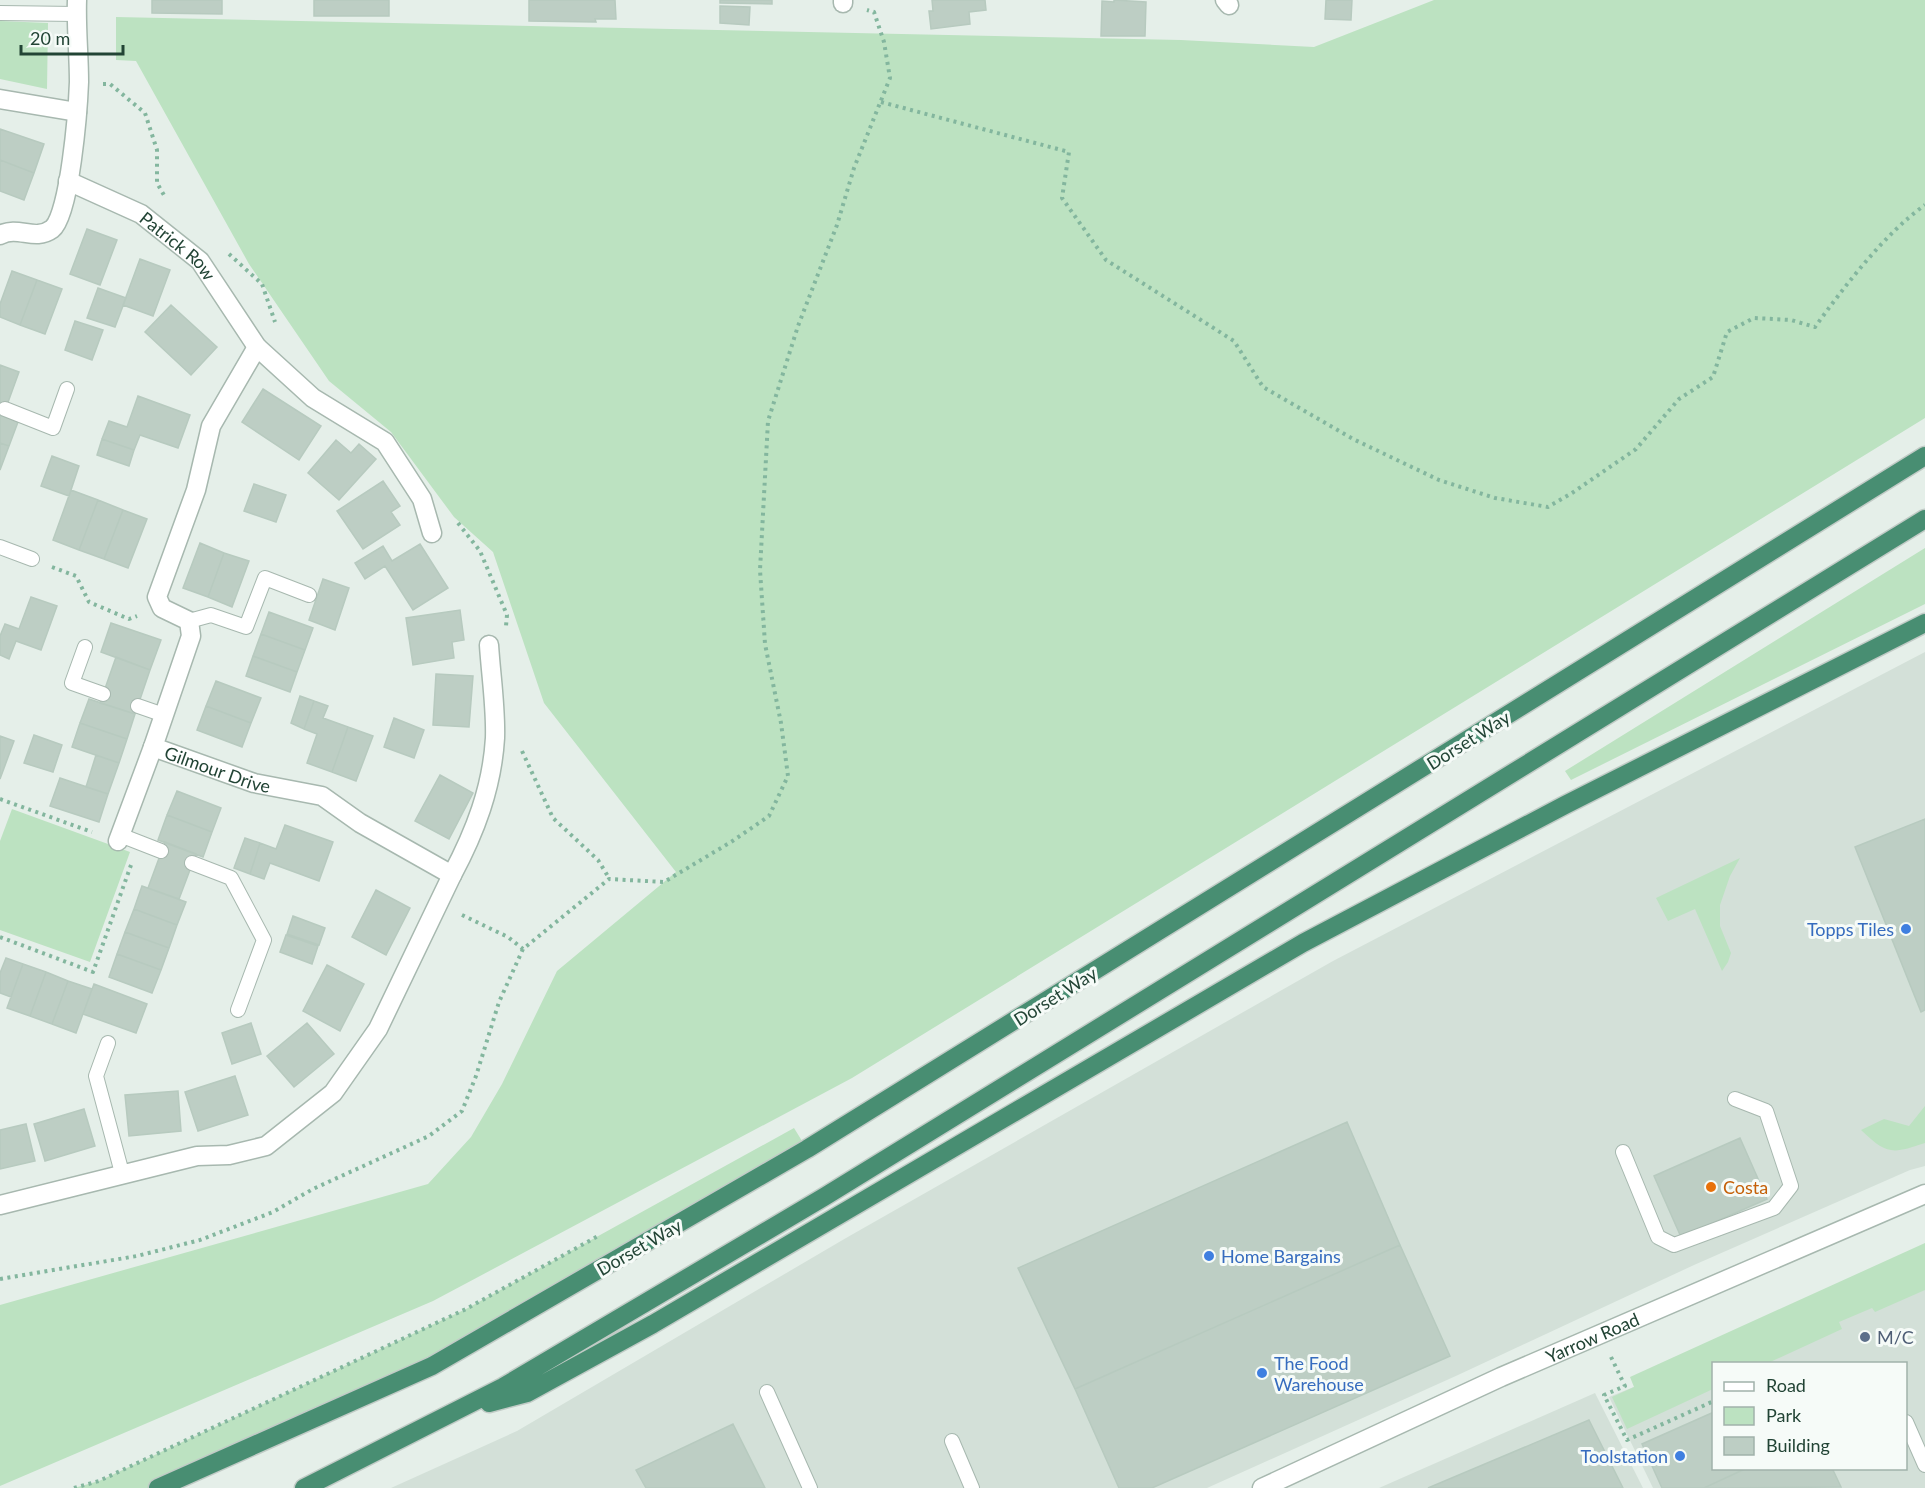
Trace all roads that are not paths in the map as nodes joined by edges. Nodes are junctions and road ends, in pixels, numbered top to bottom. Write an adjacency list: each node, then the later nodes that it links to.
1 (77, 7): 2 (lane); 4 (street)
2 (0, 12)
3 (0, 99): 4 (street)
4 (77, 112): 5 (street)
5 (68, 181): 6 (street); 7 (street, Patrick Row)
6 (0, 235)
7 (257, 348): 12 (street, Patrick Row); 16 (street)
8 (67, 389): 9 (lane)
9 (5, 409)
10 (1925, 456): 40 (highway, Dorset Way)
11 (1925, 519): 36 (highway)
12 (432, 533)
13 (0, 547): 14 (lane)
14 (32, 559)
15 (309, 595): 16 (lane)
16 (189, 621): 22 (street, Gilmour Drive)
17 (1925, 623): 36 (highway)
18 (489, 645): 27 (street)
19 (86, 647): 20 (lane)
20 (104, 694)
21 (138, 706): 22 (lane)
22 (164, 715): 23 (street, Gilmour Drive)
23 (153, 747): 24 (street); 27 (street, Gilmour Drive)
24 (119, 838): 25 (lane)
25 (161, 851)
26 (192, 863): 28 (lane)
27 (452, 875): 32 (street)
28 (238, 1010)
29 (108, 1042): 32 (lane)
30 (1735, 1099): 31 (lane)
31 (1623, 1152)
32 (122, 1173): 34 (street)
33 (1925, 1194): 44 (street, Yarrow Road)
34 (0, 1205)
35 (767, 1392): 42 (lane)
36 (453, 1412): 41 (highway)
37 (1907, 1426): 39 (lane)
38 (952, 1442): 43 (lane)
39 (1925, 1465)
40 (158, 1488)
41 (304, 1488)
42 (810, 1488)
43 (972, 1488)
44 (1262, 1488)

